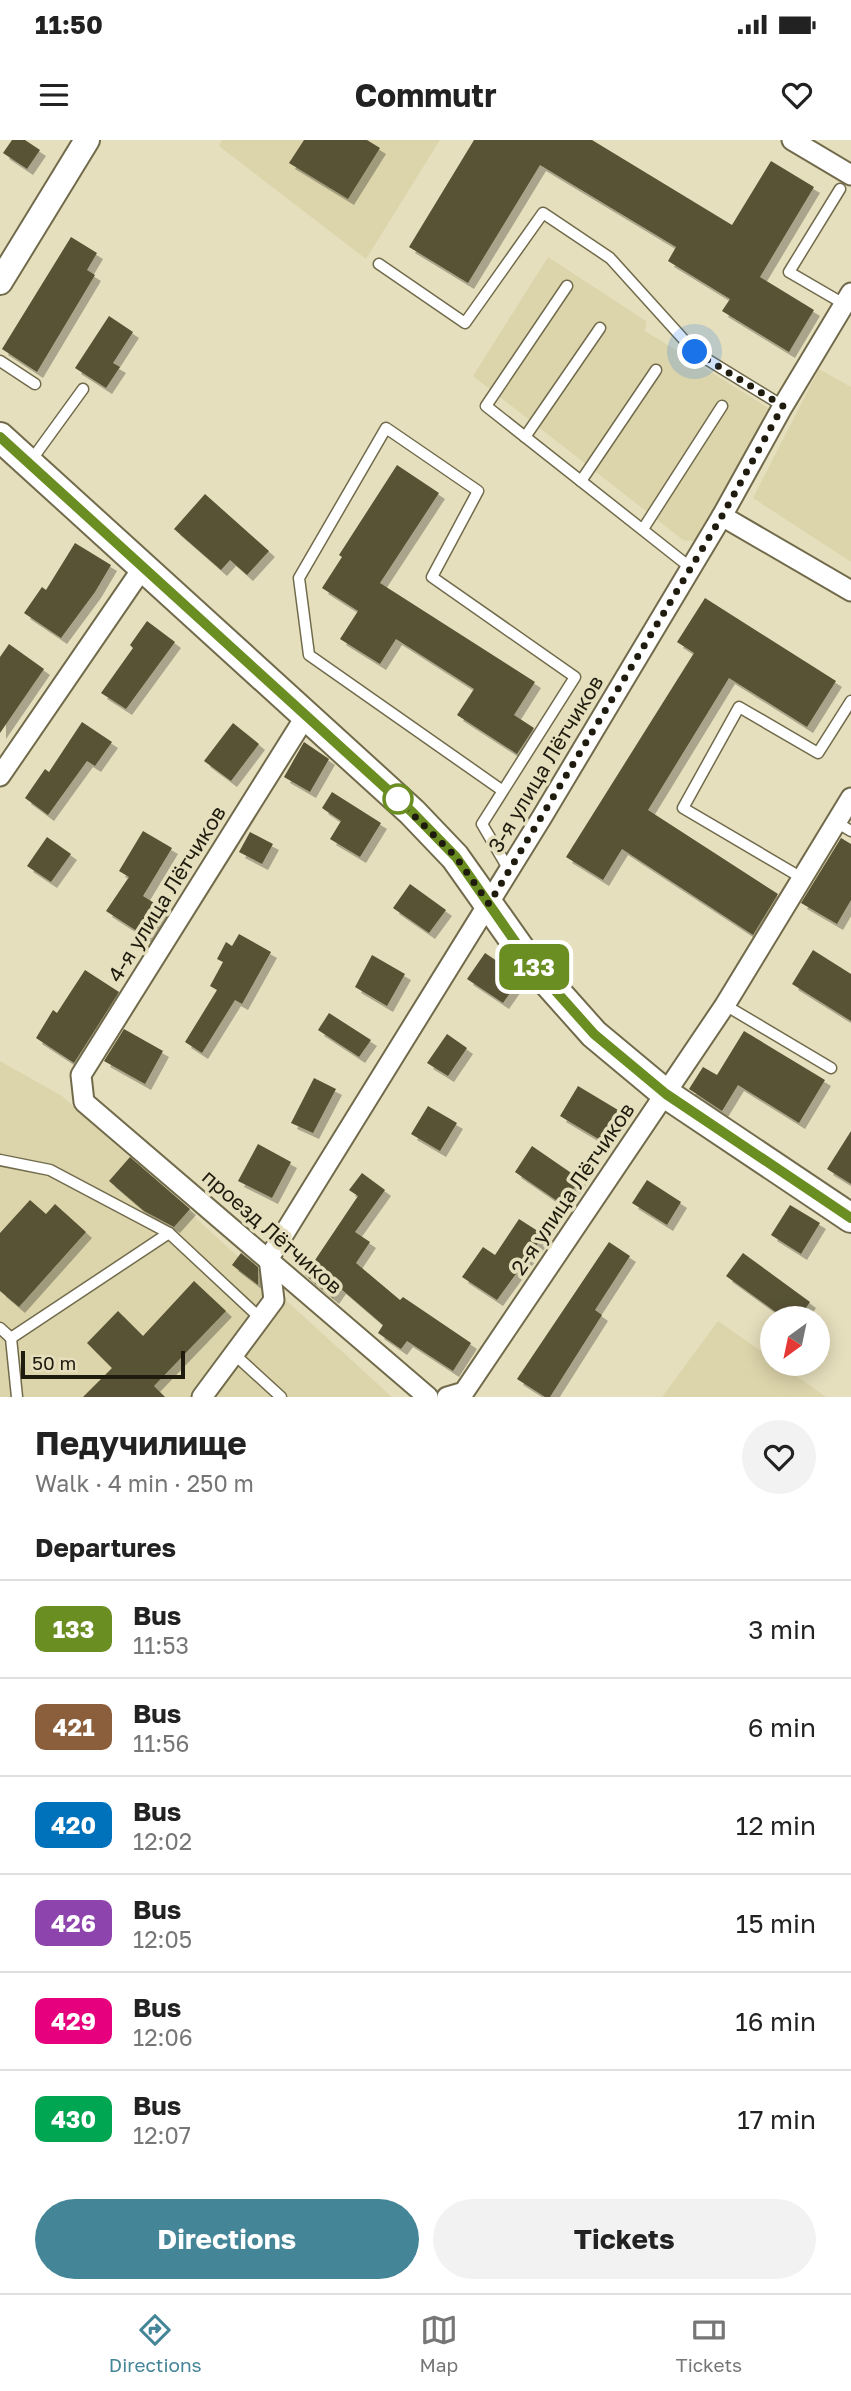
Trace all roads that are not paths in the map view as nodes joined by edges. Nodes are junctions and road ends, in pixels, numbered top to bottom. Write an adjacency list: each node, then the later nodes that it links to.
1 (87, 140): 5 (street)
2 (792, 140): 3 (street)
3 (845, 182): 7 (lane)
4 (379, 264): 14 (lane)
5 (0, 282)
6 (567, 286): 16 (lane)
7 (848, 298): 14 (street, 3-я улица Лётчиков)
8 (600, 328): 16 (lane)
9 (0, 361): 11 (lane)
10 (656, 370): 18 (lane)
11 (35, 384)
12 (83, 389): 17 (lane)
13 (722, 405): 20 (lane)
14 (783, 406): 19 (street, 3-я улица Лётчиков)
15 (0, 437): 17 (main road)
16 (525, 437): 18 (lane)
17 (29, 464): 21 (main road)
18 (581, 481): 20 (lane)
19 (722, 516): 22 (street, 3-я улица Лётчиков); 23 (street)
20 (643, 529): 22 (lane)
21 (144, 566): 25 (main road); 26 (street)
22 (691, 568): 30 (street, 3-я улица Лётчиков)
23 (851, 591)
24 (851, 701): 31 (lane)
25 (306, 714): 32 (main road); 36 (street, 4-я улица Лётчиков)
26 (0, 776)
27 (503, 791): 27 (lane); 30 (lane)
28 (851, 798): 29 (street, 2-я улица Лётчиков)
29 (844, 827): 31 (street, 2-я улица Лётчиков)
30 (509, 871): 32 (street, 3-я улица Лётчиков)
31 (802, 878): 33 (street, 2-я улица Лётчиков)
32 (489, 904): 35 (main road); 40 (street, 3-я улица Лётчиков)
33 (725, 1004): 34 (lane); 35 (street, 2-я улица Лётчиков)
34 (831, 1068)
35 (666, 1094): 38 (main road); 45 (street, 2-я улица Лётчиков)
36 (84, 1102): 40 (street, проезд Лётчиков)
37 (1, 1161): 39 (lane)
38 (851, 1218)
39 (169, 1233): 41 (lane); 43 (lane)
40 (269, 1258): 41 (street); 49 (street, проезд Лётчиков)
41 (260, 1318): 44 (street)
42 (0, 1328): 43 (lane)
43 (11, 1338): 46 (lane)
44 (234, 1354): 47 (street); 48 (lane)
45 (456, 1394)
46 (17, 1397)
47 (202, 1397)
48 (281, 1397)
49 (428, 1397)

